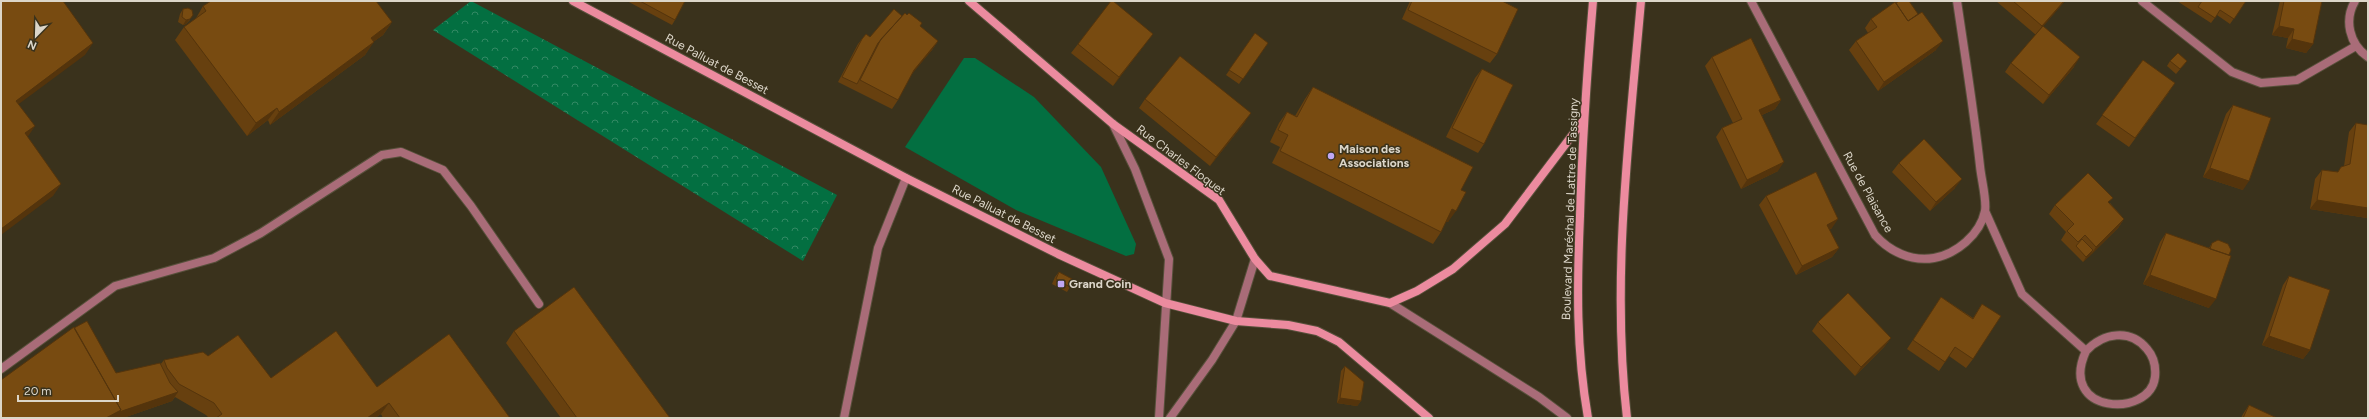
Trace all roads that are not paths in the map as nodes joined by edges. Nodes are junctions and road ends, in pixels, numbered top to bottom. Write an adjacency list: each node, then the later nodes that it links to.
1 (573, 1): 13 (main road, Rue Palluat de Besset)
2 (969, 1): 12 (main road, Rue Charles Floquet)
3 (1593, 1): 11 (main road, Boulevard Maréchal de Lattre de Tassigny)
4 (1641, 1): 28 (main road)
5 (1751, 1): 14 (street, Rue de Plaisance)
6 (1957, 1): 14 (street)
7 (2142, 1): 9 (street)
8 (2355, 1): 9 (street)
9 (2356, 46): 10 (street)
10 (2368, 57)
11 (1583, 121): 17 (main road); 27 (main road, Boulevard Maréchal de Lattre de Tassigny)
12 (1113, 124): 15 (main road, Rue Charles Floquet); 16 (street, Rue Charles Floquet)
13 (906, 178): 16 (main road, Rue Palluat de Besset); 22 (street)
14 (1985, 211): 20 (street)
15 (1255, 259): 17 (main road, Rue Charles Floquet); 19 (street)
16 (1165, 303): 19 (main road, Rue Palluat de Besset); 23 (street, Rue Charles Floquet)
17 (1390, 303): 26 (street)
18 (539, 304): 21 (street)
19 (1236, 321): 24 (street); 25 (main road, Rue Palluat de Besset)
20 (2086, 351): 20 (street)
21 (1, 369)
22 (844, 418)
23 (1159, 418)
24 (1170, 418)
25 (1429, 418)
26 (1567, 418)
27 (1588, 418)
28 (1628, 418)

